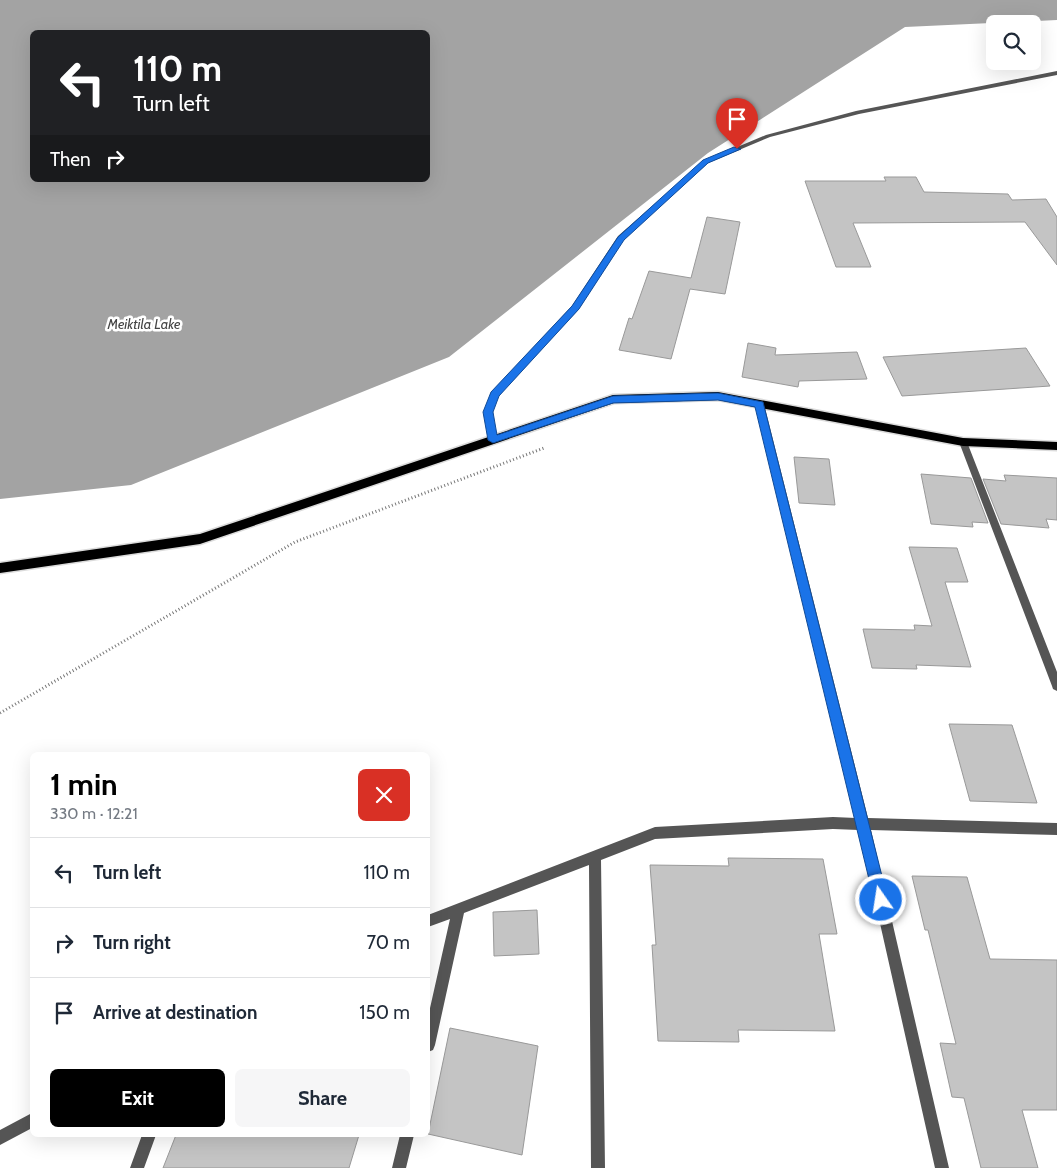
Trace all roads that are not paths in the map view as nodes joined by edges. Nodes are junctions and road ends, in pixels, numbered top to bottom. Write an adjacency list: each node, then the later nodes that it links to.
1 (1057, 73): 3 (street)
2 (760, 404): 3 (main road); 4 (main road); 8 (street)
3 (493, 440): 6 (main road)
4 (963, 442): 5 (main road); 7 (street)
5 (1057, 446)
6 (0, 568)
7 (1057, 686)
8 (864, 824): 9 (street); 10 (street); 21 (street)
9 (1057, 829)
10 (595, 857): 11 (street); 20 (street)
11 (459, 909): 12 (street); 13 (street)
12 (430, 920)
13 (430, 1036)
14 (30, 1121): 17 (street)
15 (148, 1137): 18 (street)
16 (407, 1137): 19 (street)
17 (0, 1138)
18 (137, 1168)
19 (399, 1168)
20 (598, 1168)
21 (942, 1168)

